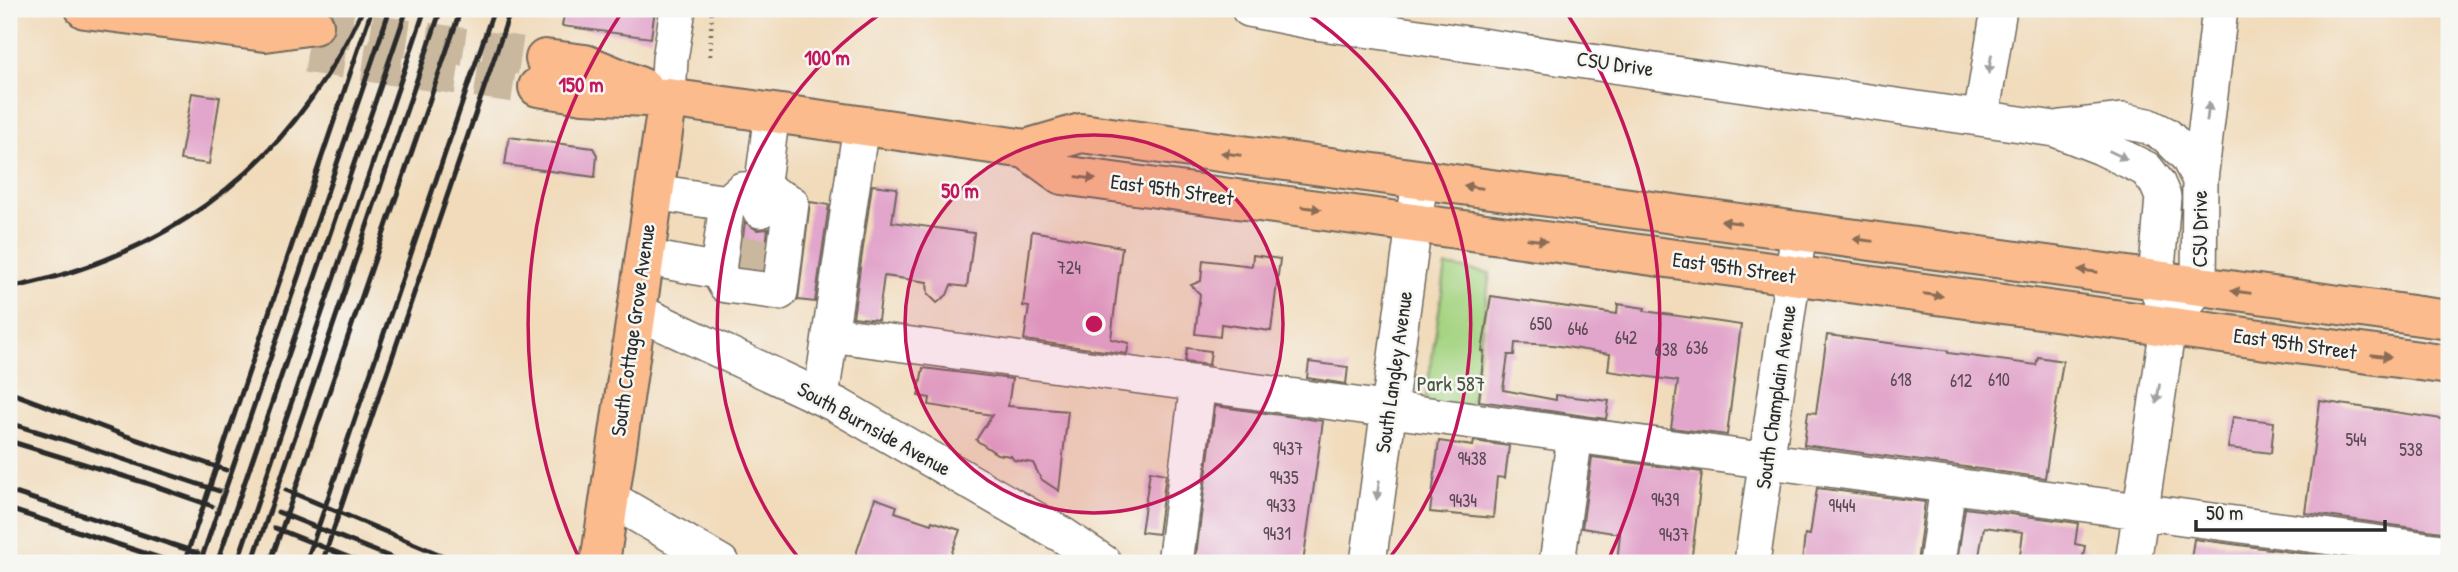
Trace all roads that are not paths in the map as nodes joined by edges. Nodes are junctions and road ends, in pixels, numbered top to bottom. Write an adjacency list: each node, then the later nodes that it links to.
1 (85, 9): 6 (main road)
2 (678, 9): 9 (street)
3 (1249, 9): 11 (street, CSU Drive)
4 (1999, 9): 11 (street, one-way to 11)
5 (2220, 9): 16 (street, one-way to 5)
6 (268, 20): 7 (main road)
7 (311, 39)
8 (541, 73): 9 (main road, East 95th Street)
9 (668, 98): 10 (main road, East 95th Street); 17 (main road, South Cottage Grove Avenue)
10 (772, 113): 12 (main road, East 95th Street); 18 (street)
11 (1981, 118): 13 (street, CSU Drive)
12 (860, 125): 14 (main road, East 95th Street); 30 (street)
13 (2055, 129): 16 (street, CSU Drive); 25 (street, CSU Drive, one-way to 25)
14 (1026, 149): 15 (main road, East 95th Street, one-way to 14); 20 (main road, East 95th Street, one-way to 20)
15 (1420, 180): 20 (street, South Langley Avenue); 21 (main road, East 95th Street, one-way to 15)
16 (2200, 180): 26 (street, CSU Drive)
17 (654, 192): 19 (street); 22 (main road, South Cottage Grove Avenue)
18 (761, 199): 19 (street); 23 (street)
19 (727, 202): 23 (street)
20 (1413, 222): 24 (main road, East 95th Street, one-way to 24); 34 (street, South Langley Avenue)
21 (1799, 231): 24 (street, South Champlain Avenue); 25 (main road, East 95th Street, one-way to 21)
22 (644, 257): 23 (street); 27 (main road, South Cottage Grove Avenue)
23 (718, 271)
24 (1793, 276): 29 (main road, East 95th Street, one-way to 29); 36 (street, South Champlain Avenue)
25 (2156, 280): 26 (main road, East 95th Street); 29 (street)
26 (2199, 286): 28 (main road, East 95th Street, one-way to 26); 29 (street)
27 (636, 311): 33 (street, South Burnside Avenue); 38 (main road, South Cottage Grove Avenue)
28 (2449, 320)
29 (2168, 326): 31 (main road, East 95th Street, one-way to 31); 39 (street, one-way to 39)
30 (830, 334): 32 (street); 33 (street)
31 (2449, 365)
32 (1198, 384): 34 (street); 45 (street)
33 (821, 397): 44 (street, South Burnside Avenue)
34 (1390, 410): 35 (street); 46 (street, South Langley Avenue, one-way to 46)
35 (1575, 435): 36 (street); 47 (street)
36 (1767, 461): 37 (street); 48 (street, South Champlain Avenue)
37 (1948, 485): 39 (street); 49 (street)
38 (609, 498): 42 (main road, South Cottage Grove Avenue); 43 (street)
39 (2140, 512): 40 (street); 50 (street)
40 (2329, 550): 41 (street)
41 (2449, 553)
42 (600, 563)
43 (721, 563)
44 (1104, 563)
45 (1175, 563)
46 (1367, 563)
47 (1557, 563)
48 (1752, 563)
49 (1937, 563)
50 (2133, 563)

